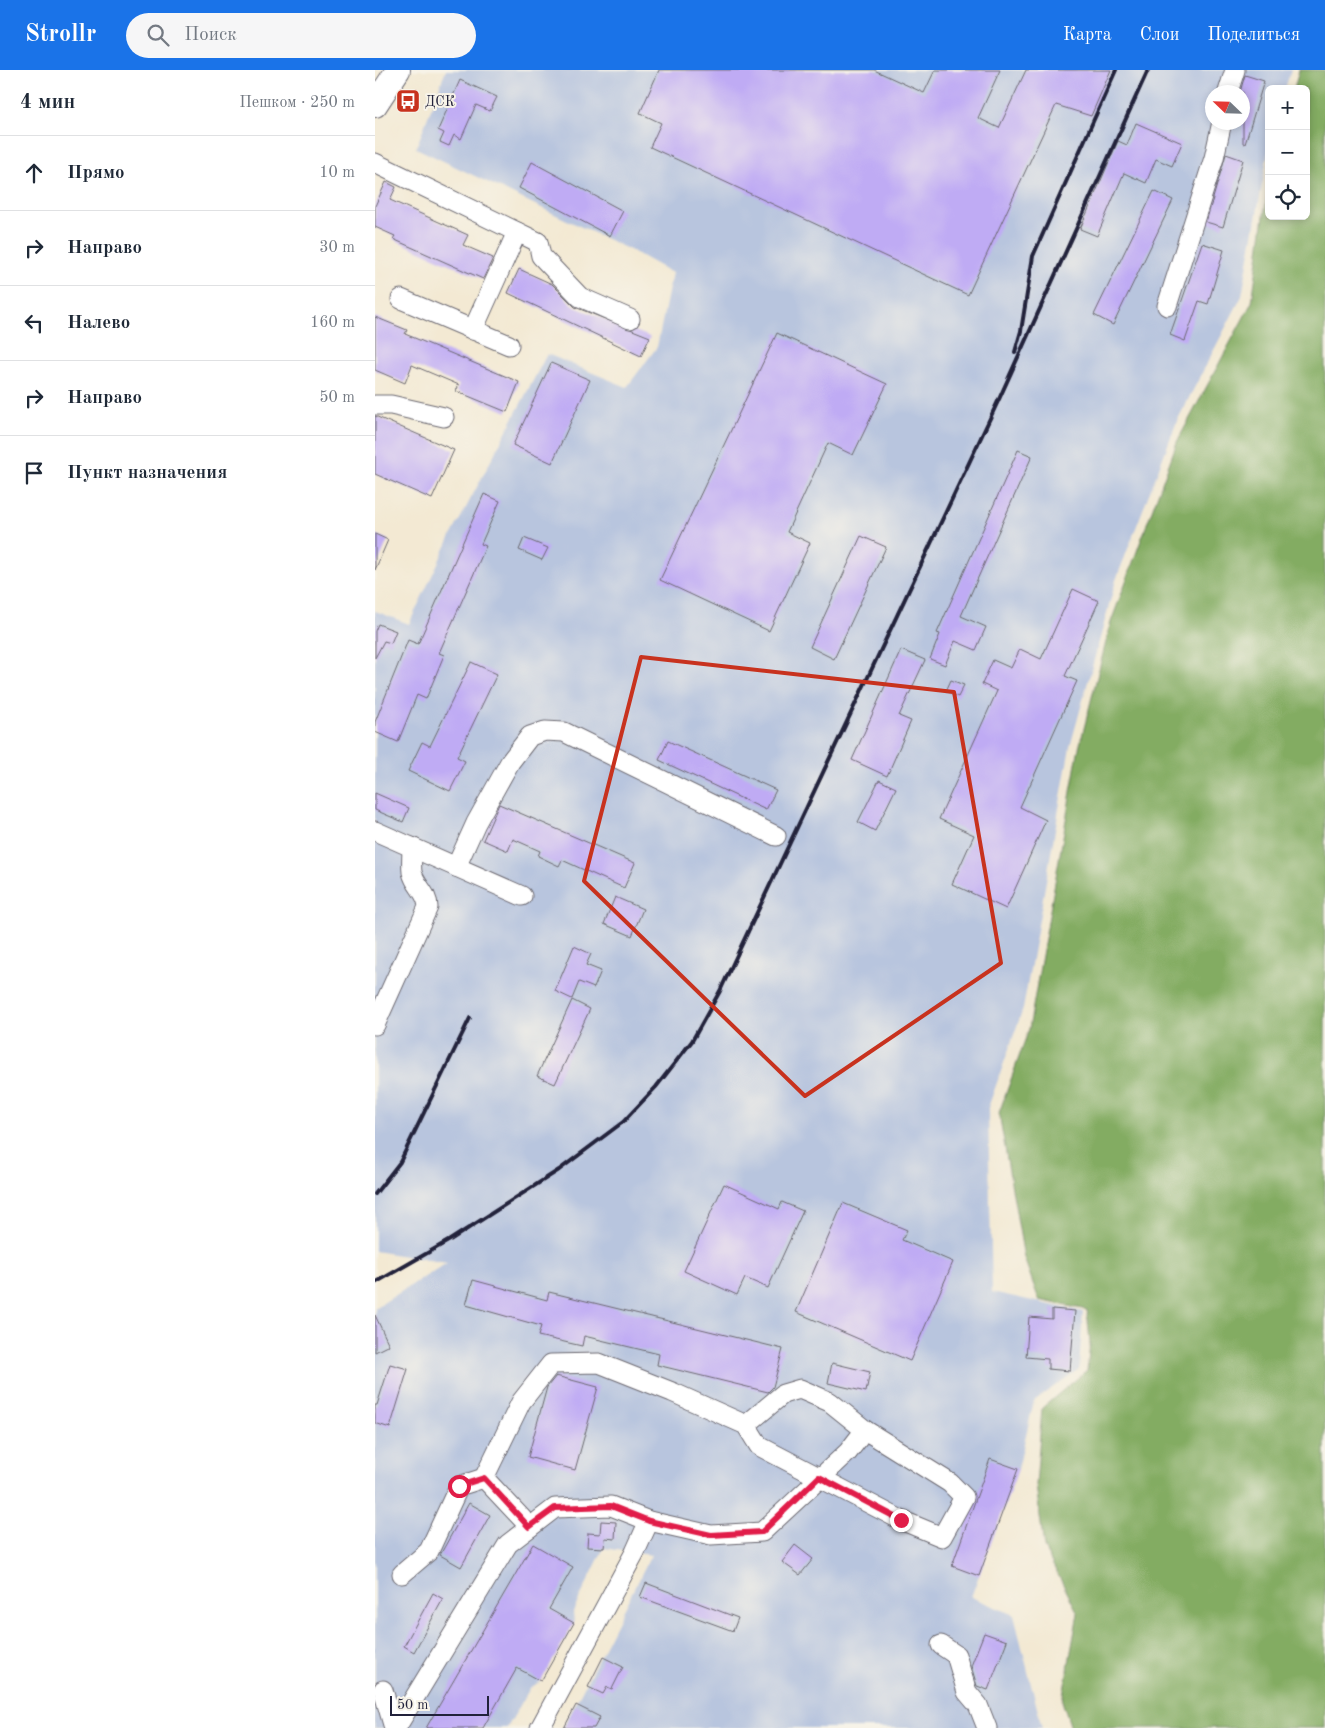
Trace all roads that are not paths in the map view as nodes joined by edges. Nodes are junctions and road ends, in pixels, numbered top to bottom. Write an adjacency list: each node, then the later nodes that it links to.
1 (398, 70): 4 (main road)
2 (1235, 70): 3 (street)
3 (1230, 85)
4 (375, 105)
5 (1220, 130): 9 (street)
6 (375, 162): 7 (street)
7 (517, 232): 10 (street); 11 (street)
8 (401, 299): 11 (street)
9 (1167, 306)
10 (630, 319)
11 (473, 330): 12 (street)
12 (509, 345)
13 (375, 405): 14 (street)
14 (444, 417)
15 (375, 831): 17 (street)
16 (776, 836): 18 (street)
17 (412, 847): 18 (street); 20 (street)
18 (457, 867): 19 (street)
19 (522, 896)
20 (376, 1019)
21 (746, 1425): 22 (street); 23 (street); 24 (street)
22 (865, 1430): 23 (street); 23 (street)
23 (819, 1477): 25 (street)
24 (484, 1478): 26 (street); 27 (street)
25 (649, 1521): 26 (street); 31 (street)
26 (529, 1527): 30 (street)
27 (402, 1574)
28 (941, 1645): 32 (street)
29 (383, 1690): 30 (street)
30 (395, 1728)
31 (540, 1728)
32 (987, 1728)

